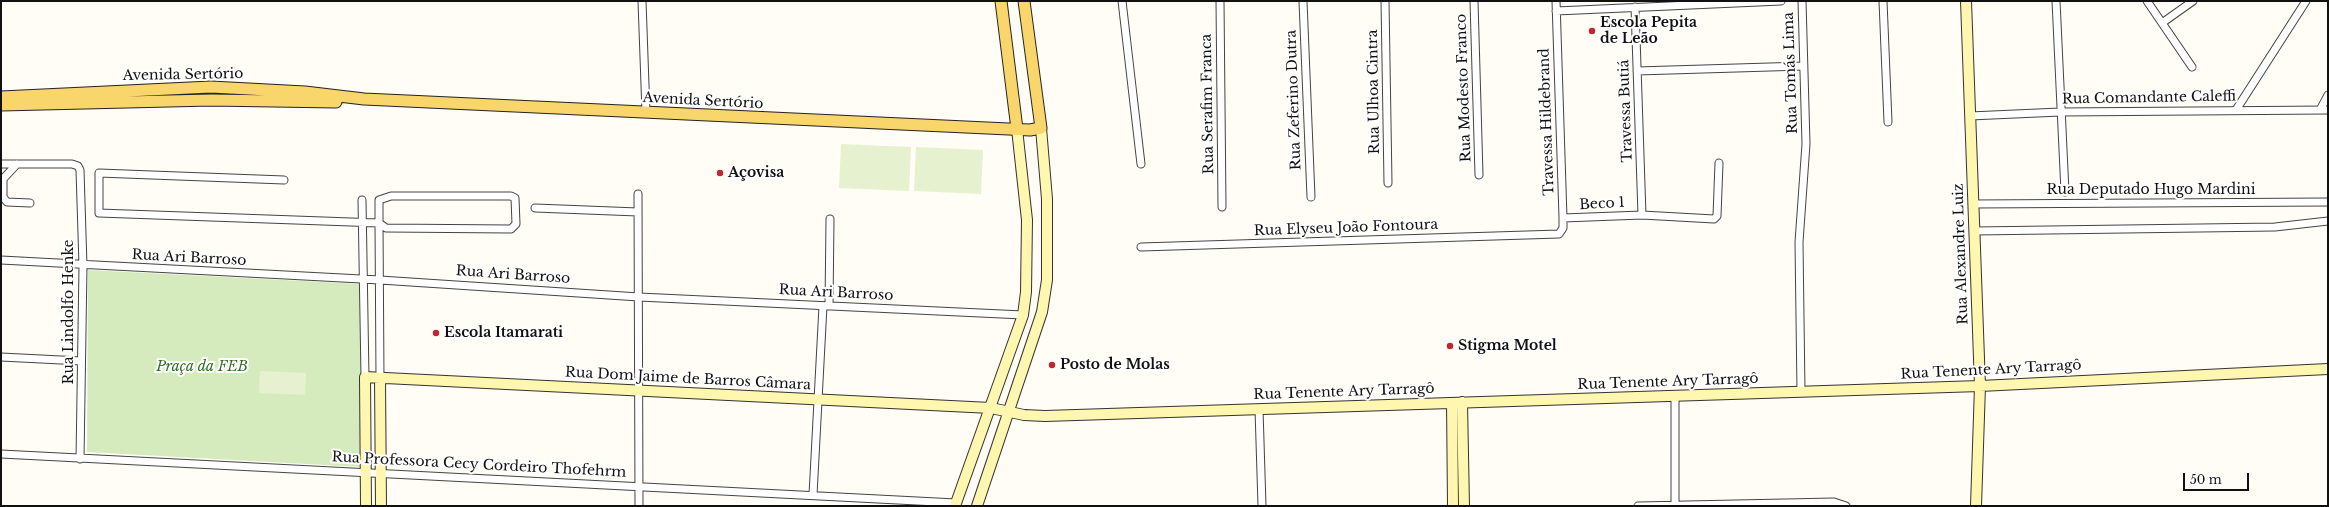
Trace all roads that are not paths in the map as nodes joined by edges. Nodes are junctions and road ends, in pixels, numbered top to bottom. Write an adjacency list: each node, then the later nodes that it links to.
1 (642, 1): 32 (street)
2 (1000, 1): 36 (main road)
3 (1024, 1): 35 (main road)
4 (1122, 1): 40 (street)
5 (1220, 1): 52 (street, Rua Serafim Franca)
6 (1303, 1): 46 (street, Rua Zeferino Dutra)
7 (1385, 1): 43 (street, Rua Ulhoa Cintra)
8 (1474, 1): 41 (street, Rua Modesto Franco)
9 (1556, 1): 19 (street, Travessa Hildebrand)
10 (1781, 1): 18 (street)
11 (1802, 1): 21 (street, Rua Tomás Lima)
12 (1884, 1): 34 (street)
13 (1966, 1): 33 (main road, Rua Alexandre Luiz)
14 (2056, 1): 31 (street)
15 (2147, 1): 20 (street)
16 (2193, 1): 20 (street)
17 (2306, 1): 28 (street)
18 (1635, 7): 19 (street); 23 (street, Travessa Butiá)
19 (1556, 11): 55 (street, Travessa Hildebrand)
20 (2162, 23): 22 (street)
21 (1803, 66): 23 (street); 77 (street, Rua Tomás Lima)
22 (2192, 67)
23 (1637, 71): 54 (street, Travessa Butiá)
24 (2328, 95): 29 (street)
25 (1, 97): 26 (main road, Avenida Sertório)
26 (364, 100): 27 (main road, Avenida Sertório); 32 (main road, Avenida Sertório)
27 (1, 105)
28 (2236, 110): 29 (street, Rua Comandante Caleffi); 31 (street, Rua Comandante Caleffi)
29 (2320, 110): 30 (street, Rua Comandante Caleffi)
30 (2328, 110)
31 (2060, 112): 33 (street, Rua Comandante Caleffi); 44 (street)
32 (646, 113): 36 (main road, Avenida Sertório)
33 (1970, 116): 50 (main road, Rua Alexandre Luiz)
34 (1888, 122)
35 (1041, 128): 36 (main road, Avenida Sertório); 83 (main road)
36 (1017, 129): 69 (main road)
37 (1719, 163): 54 (street, Beco 1)
38 (1, 164): 39 (street)
39 (17, 164): 49 (street); 64 (street, Rua Lindolfo Henke)
40 (1141, 164)
41 (1479, 175)
42 (284, 180): 58 (street)
43 (1388, 183)
44 (2065, 192)
45 (638, 194): 53 (street)
46 (1311, 197)
47 (362, 200): 58 (street)
48 (2328, 202): 50 (street, Rua Deputado Hugo Mardini)
49 (30, 203)
50 (1973, 204): 60 (main road, Rua Alexandre Luiz)
51 (536, 208): 53 (street)
52 (1222, 208)
53 (638, 212): 67 (street)
54 (1642, 215): 55 (street, Beco 1)
55 (1563, 218): 61 (street, Travessa Hildebrand)
56 (830, 219): 68 (street)
57 (2328, 221): 60 (street)
58 (363, 223): 59 (street); 65 (street)
59 (379, 224): 59 (street); 66 (street)
60 (1974, 231): 75 (main road, Rua Alexandre Luiz)
61 (1552, 235): 62 (street, Rua Elyseu João Fontoura)
62 (1141, 247)
63 (1, 260): 64 (street, Rua Ari Barroso)
64 (83, 266): 65 (street, Rua Ari Barroso); 71 (street, Rua Lindolfo Henke)
65 (363, 280): 66 (street, Rua Ari Barroso); 73 (street)
66 (380, 280): 67 (street, Rua Ari Barroso); 74 (street)
67 (639, 297): 68 (street, Rua Ari Barroso); 76 (street)
68 (826, 306): 69 (street, Rua Ari Barroso); 79 (street)
69 (1022, 315): 81 (main road)
70 (1, 357): 71 (street)
71 (81, 362): 85 (street, Rua Lindolfo Henke)
72 (2328, 369): 75 (main road, Rua Tenente Ary Tarragô)
73 (365, 378): 74 (main road, Rua Dom Jaime de Barros Câmara); 86 (main road)
74 (380, 378): 76 (main road, Rua Dom Jaime de Barros Câmara); 87 (main road)
75 (1980, 386): 77 (main road, Rua Tenente Ary Tarragô); 101 (main road, Rua Alexandre Luiz)
76 (639, 392): 79 (main road, Rua Dom Jaime de Barros Câmara); 88 (street)
77 (1801, 392): 78 (main road, Rua Tenente Ary Tarragô)
78 (1675, 395): 80 (main road, Rua Tenente Ary Tarragô); 99 (street)
79 (818, 399): 81 (main road, Rua Dom Jaime de Barros Câmara); 89 (street)
80 (1457, 403): 82 (main road, Rua Tenente Ary Tarragô); 96 (main road); 97 (main road)
81 (991, 408): 83 (main road, Rua Dom Jaime de Barros Câmara); 90 (main road)
82 (1259, 409): 83 (main road, Rua Tenente Ary Tarragô); 95 (street)
83 (1009, 413): 94 (main road)
84 (1, 454): 85 (street, Rua Professora Cecy Cordeiro Thofehrm)
85 (80, 458): 86 (street, Rua Professora Cecy Cordeiro Thofehrm)
86 (366, 472): 87 (street, Rua Professora Cecy Cordeiro Thofehrm); 91 (main road)
87 (381, 473): 88 (street, Rua Professora Cecy Cordeiro Thofehrm); 92 (main road)
88 (639, 485): 89 (street, Rua Professora Cecy Cordeiro Thofehrm); 93 (street)
89 (813, 495): 90 (street, Rua Professora Cecy Cordeiro Thofehrm)
90 (955, 505)
91 (366, 506)
92 (381, 506)
93 (639, 506)
94 (976, 506)
95 (1262, 506)
96 (1453, 506)
97 (1464, 506)
98 (1638, 506): 99 (street)
99 (1675, 506): 100 (street)
100 (1846, 506)
101 (1976, 506)

